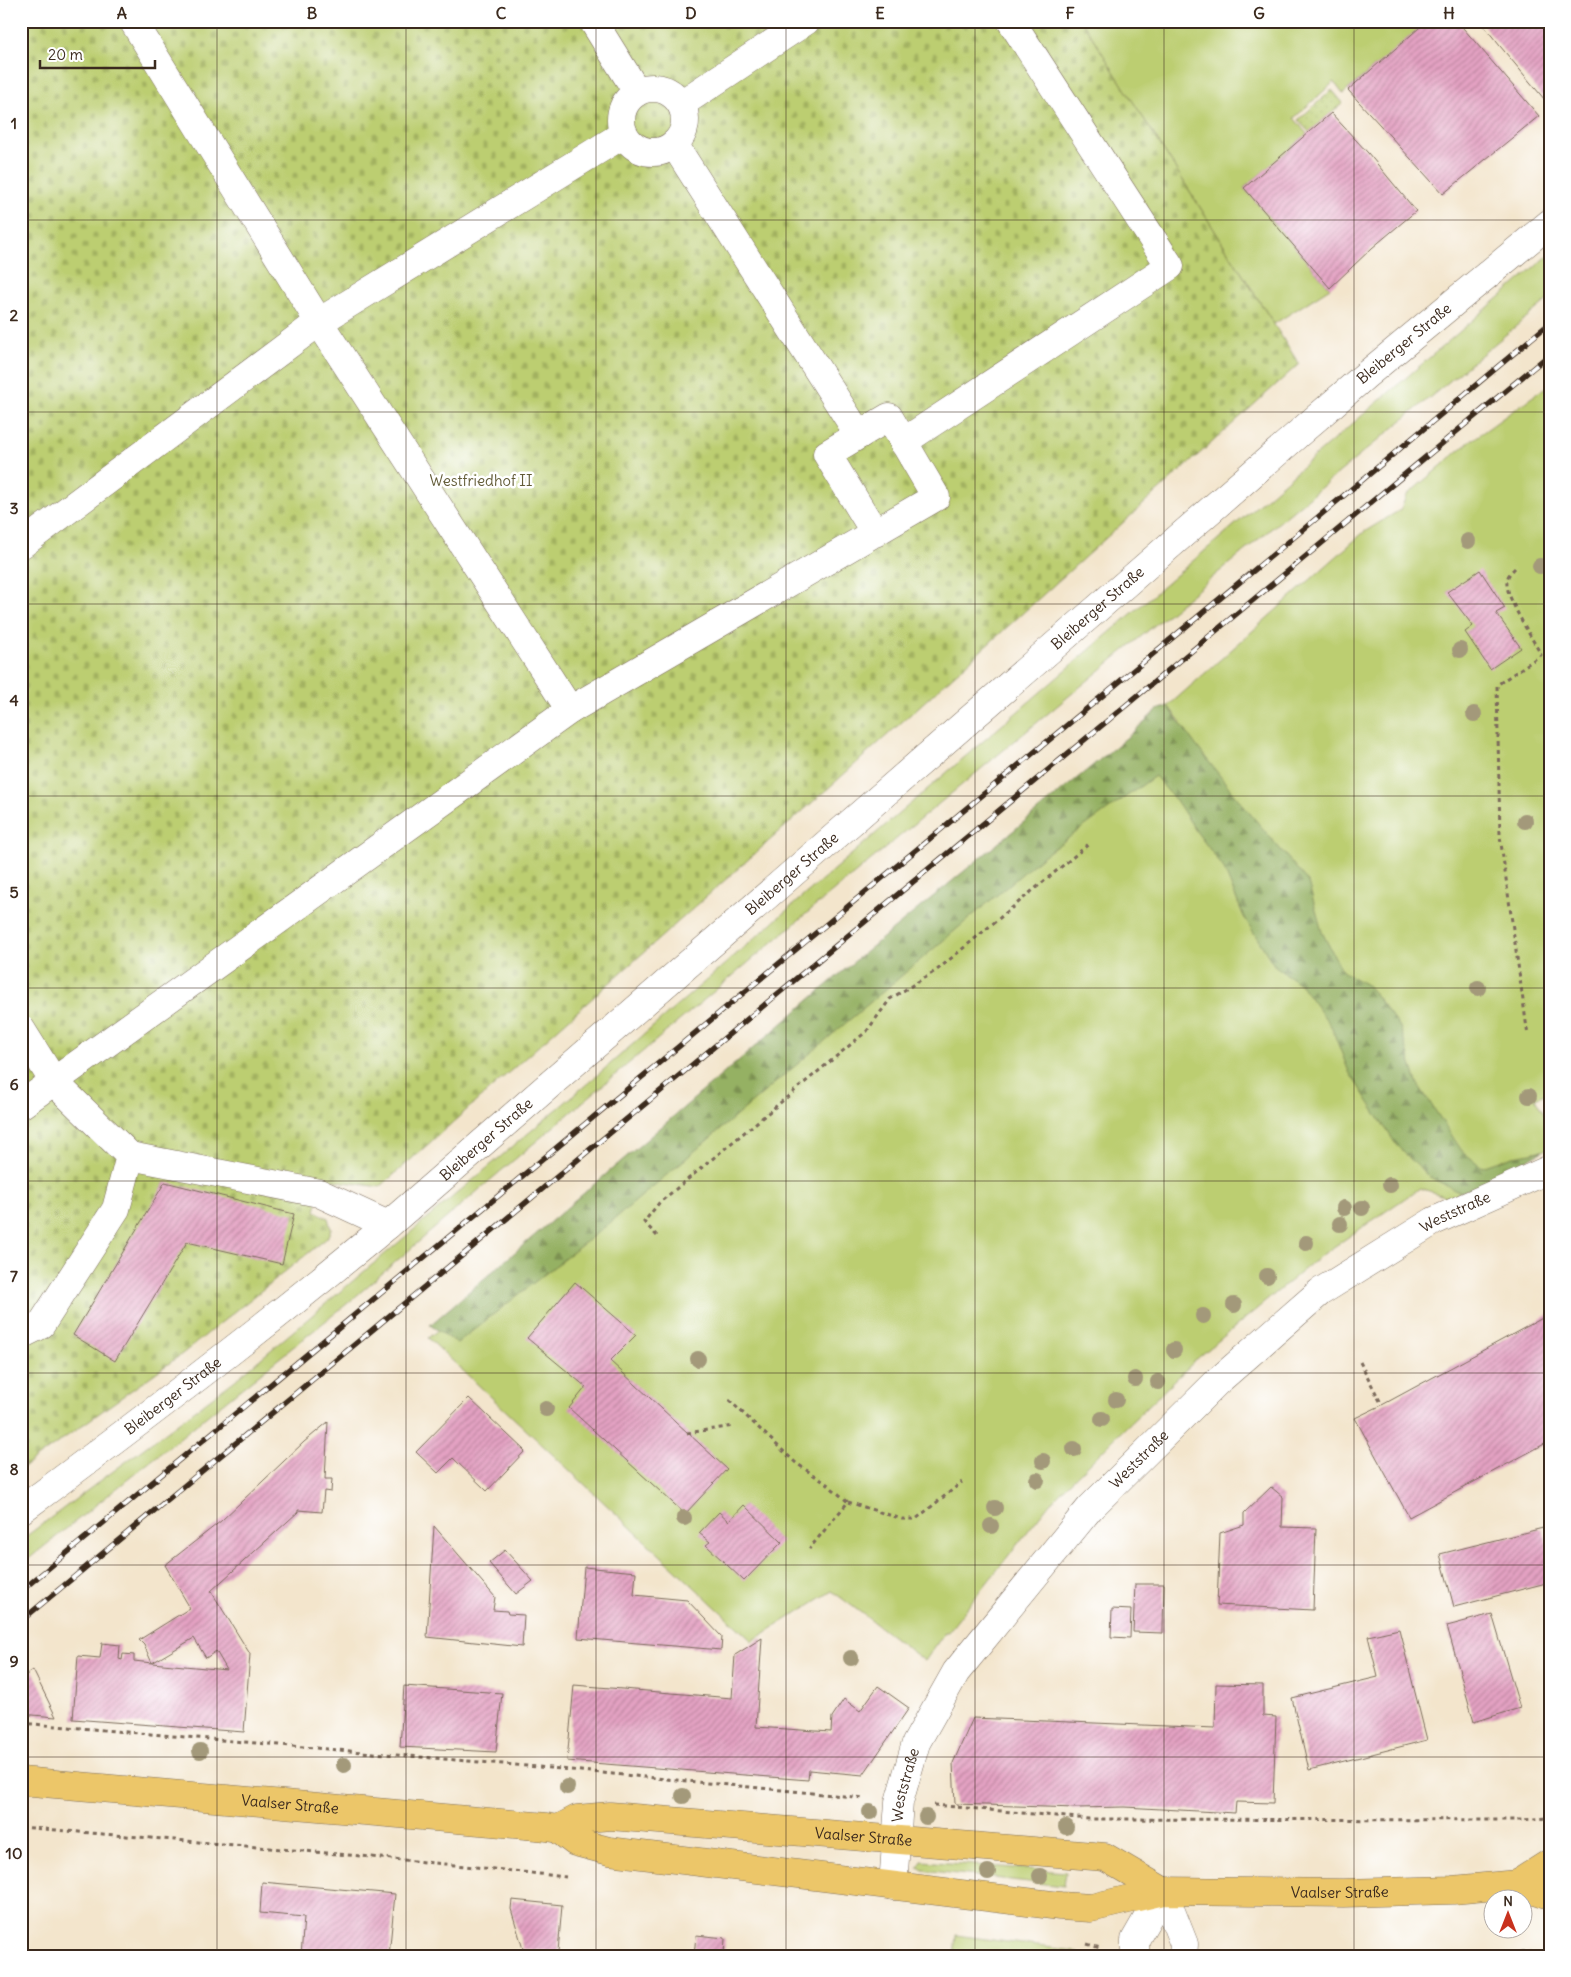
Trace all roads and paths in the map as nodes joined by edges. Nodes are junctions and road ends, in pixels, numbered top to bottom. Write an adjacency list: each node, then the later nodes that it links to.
1 (133, 21): 10 (street)
2 (593, 21): 5 (street)
3 (806, 21): 6 (street)
4 (1011, 21): 12 (street)
5 (637, 92): 6 (street); 7 (street)
6 (681, 104): 8 (street)
7 (624, 134): 8 (street); 10 (street)
8 (674, 144): 11 (street)
9 (1550, 223): 24 (street, Bleiberger Straße)
10 (319, 322): 14 (street); 16 (street)
11 (859, 435): 12 (street); 13 (street)
12 (904, 442): 13 (street)
13 (875, 533): 16 (street)
14 (21, 545)
15 (1515, 568): 19 (path)
16 (570, 710): 20 (street)
17 (1090, 843): 25 (path)
18 (21, 1029): 20 (street)
19 (1528, 1036)
20 (54, 1082): 21 (street); 22 (street)
21 (21, 1105)
22 (130, 1156): 24 (street); 26 (street)
23 (1550, 1169): 38 (street, Weststraße)
24 (388, 1225): 34 (street, Bleiberger Straße)
25 (657, 1236)
26 (21, 1335)
27 (1360, 1362): 29 (path)
28 (728, 1400): 33 (path)
29 (1382, 1405)
30 (734, 1426): 31 (path)
31 (687, 1433)
32 (962, 1482): 33 (path)
33 (848, 1502): 35 (path)
34 (21, 1510)
35 (809, 1549)
36 (21, 1723): 38 (path)
37 (21, 1781): 41 (main road, Vaalser Straße)
38 (899, 1802): 39 (path); 42 (street, Weststraße)
39 (1550, 1818)
40 (21, 1826): 44 (path)
41 (558, 1829): 42 (main road, Vaalser Straße); 46 (main road, Vaalser Straße)
42 (896, 1839): 46 (street, Weststraße); 47 (main road, Vaalser Straße)
43 (1550, 1863): 45 (main road, Vaalser Straße)
44 (571, 1877)
45 (1517, 1884): 47 (main road, Vaalser Straße); 48 (main road, Vaalser Straße)
46 (893, 1886): 47 (main road, Vaalser Straße)
47 (1163, 1891): 50 (street); 51 (street)
48 (1550, 1894)
49 (1550, 1951): 52 (path)
50 (1135, 1956)
51 (1183, 1956)
52 (1480, 1956)

